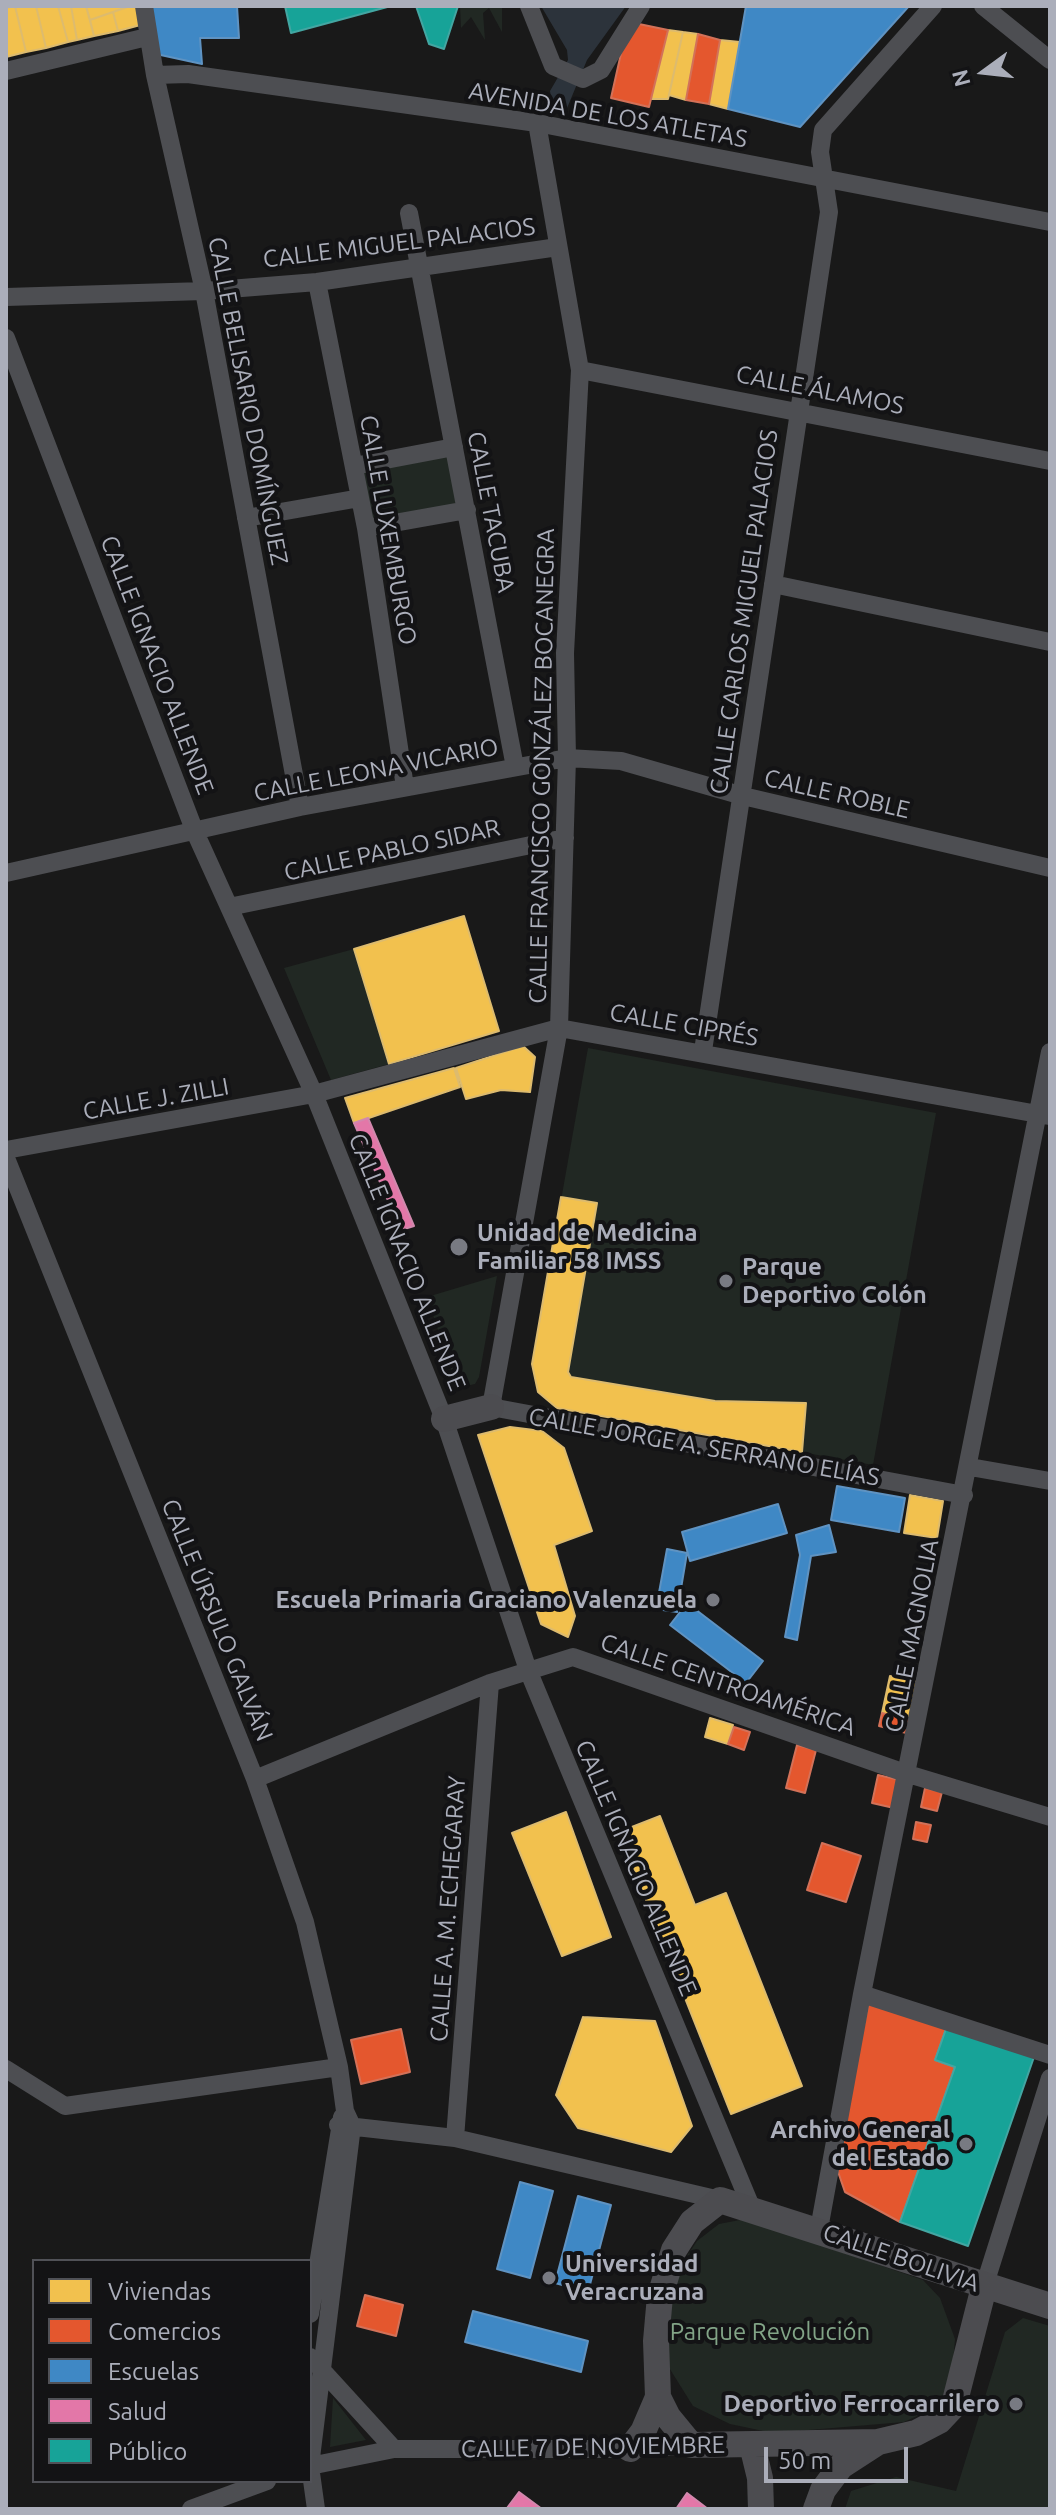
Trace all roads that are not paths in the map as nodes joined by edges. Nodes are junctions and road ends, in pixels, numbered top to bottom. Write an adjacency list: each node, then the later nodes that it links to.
1 (144, 6): 6 (street, CALLE BELISARIO DOMÍNGUEZ)
2 (529, 6): 3 (street)
3 (641, 6)
4 (933, 6): 11 (street, CALLE CARLOS MIGUEL PALACIOS)
5 (983, 6): 7 (street)
6 (147, 37): 8 (street); 9 (street, CALLE BELISARIO DOMÍNGUEZ)
7 (1050, 60)
8 (6, 71)
9 (155, 75): 10 (street, AVENIDA DE LOS ATLETAS); 17 (street, CALLE BELISARIO DOMÍNGUEZ)
10 (537, 123): 11 (street, AVENIDA DE LOS ATLETAS); 14 (street, CALLE FRANCISCO GONZÁLEZ BOCANEGRA)
11 (824, 180): 13 (street, AVENIDA DE LOS ATLETAS); 21 (street, CALLE CARLOS MIGUEL PALACIOS)
12 (409, 213): 15 (street, CALLE TACUBA)
13 (1050, 222)
14 (558, 247): 15 (street, CALLE MIGUEL PALACIOS); 20 (street, CALLE FRANCISCO GONZÁLEZ BOCANEGRA)
15 (420, 267): 16 (street, CALLE MIGUEL PALACIOS); 22 (street, CALLE TACUBA)
16 (317, 282): 17 (street, CALLE MIGUEL PALACIOS); 24 (street, CALLE LUXEMBURGO)
17 (204, 291): 18 (street, CALLE MIGUEL PALACIOS); 27 (street, CALLE BELISARIO DOMÍNGUEZ)
18 (6, 297)
19 (6, 338): 36 (street, CALLE IGNACIO ALLENDE)
20 (580, 370): 21 (street, CALLE ÁLAMOS); 31 (street, CALLE FRANCISCO GONZÁLEZ BOCANEGRA)
21 (797, 409): 23 (street, CALLE ÁLAMOS); 29 (street, CALLE CARLOS MIGUEL PALACIOS)
22 (454, 447): 24 (street); 26 (street, CALLE TACUBA)
23 (1050, 461)
24 (354, 466): 25 (street, CALLE LUXEMBURGO)
25 (360, 498): 27 (street); 28 (street, CALLE LUXEMBURGO)
26 (467, 510): 28 (street); 32 (street, CALLE TACUBA)
27 (246, 518): 35 (street, CALLE BELISARIO DOMÍNGUEZ)
28 (366, 528): 33 (street, CALLE LUXEMBURGO)
29 (773, 584): 30 (street); 34 (street, CALLE CARLOS MIGUEL PALACIOS)
30 (1050, 642)
31 (567, 758): 32 (street, CALLE LEONA VICARIO); 34 (street, CALLE ROBLE); 37 (street, CALLE FRANCISCO GONZÁLEZ BOCANEGRA)
32 (515, 767): 33 (street, CALLE LEONA VICARIO)
33 (405, 787): 35 (street, CALLE LEONA VICARIO)
34 (743, 796): 38 (street, CALLE ROBLE); 42 (street, CALLE CARLOS MIGUEL PALACIOS)
35 (300, 807): 36 (street, CALLE LEONA VICARIO)
36 (195, 832): 39 (street, CALLE LEONA VICARIO); 40 (street, CALLE IGNACIO ALLENDE)
37 (565, 838): 40 (street, CALLE PABLO SIDAR); 41 (street, CALLE FRANCISCO GONZÁLEZ BOCANEGRA)
38 (1050, 868)
39 (6, 873)
40 (229, 907): 44 (street, CALLE IGNACIO ALLENDE)
41 (559, 1028): 42 (street, CALLE CIPRÉS); 44 (street, CALLE CIPRÉS); 48 (street, CALLE FRANCISCO GONZÁLEZ BOCANEGRA)
42 (703, 1051): 45 (street, CALLE CIPRÉS)
43 (1050, 1052): 45 (street, CALLE MAGNOLIA)
44 (314, 1094): 46 (street, CALLE J. ZILLI); 49 (street, CALLE IGNACIO ALLENDE)
45 (1044, 1116): 50 (street, CALLE MAGNOLIA)
46 (6, 1150)
47 (6, 1158): 56 (street, CALLE ÚRSULO GALVÁN)
48 (491, 1407): 49 (main road, CALLE JORGE A. SERRANO ELÍAS); 52 (street, CALLE JORGE A. SERRANO ELÍAS)
49 (444, 1419): 53 (street, CALLE IGNACIO ALLENDE)
50 (970, 1467): 51 (street); 52 (street, CALLE MAGNOLIA)
51 (1050, 1481)
52 (964, 1495): 55 (street, CALLE MAGNOLIA)
53 (528, 1670): 54 (street, CALLE CENTROAMÉRICA); 55 (street, CALLE CENTROAMÉRICA); 66 (street, CALLE IGNACIO ALLENDE)
54 (490, 1683): 56 (street, CALLE CENTROAMÉRICA); 64 (street, CALLE A. M. ECHEGARAY)
55 (908, 1774): 57 (street, CALLE CENTROAMÉRICA); 58 (street, CALLE MAGNOLIA)
56 (255, 1779): 60 (street, CALLE ÚRSULO GALVÁN)
57 (1050, 1817)
58 (862, 1994): 59 (street); 67 (street, CALLE MAGNOLIA)
59 (1050, 2055)
60 (339, 2067): 61 (street); 63 (street, CALLE ÚRSULO GALVÁN)
61 (6, 2069)
62 (1050, 2078): 69 (street)
63 (345, 2120): 64 (street); 71 (street, CALLE ÚRSULO GALVÁN); 73 (street, CALLE ÚRSULO GALVÁN)
64 (455, 2138): 65 (street)
65 (720, 2200): 66 (main road, CALLE BOLIVIA); 74 (main road)
66 (752, 2209): 67 (main road, CALLE BOLIVIA)
67 (819, 2229): 68 (main road, CALLE BOLIVIA)
68 (949, 2275): 69 (main road, CALLE BOLIVIA); 72 (main road)
69 (984, 2287): 70 (main road, CALLE BOLIVIA); 72 (main road)
70 (1039, 2302): 72 (main road)
71 (312, 2303)
72 (972, 2334): 76 (main road)
73 (317, 2363): 75 (street, CALLE ÚRSULO GALVÁN); 79 (street)
74 (658, 2397): 77 (main road); 80 (main road)
75 (312, 2441)
76 (878, 2442): 78 (main road, CALLE 7 DE NOVIEMBRE); 91 (main road)
77 (691, 2445): 78 (main road, CALLE 7 DE NOVIEMBRE); 80 (street, CALLE 7 DE NOVIEMBRE)
78 (752, 2445): 90 (main road)
79 (394, 2449): 80 (street, CALLE 7 DE NOVIEMBRE); 81 (street, CALLE 7 DE NOVIEMBRE)
80 (630, 2449)
81 (312, 2471)
82 (238, 2483): 86 (street)
83 (261, 2483): 86 (street)
84 (309, 2483): 88 (street, CALLE ÚRSULO GALVÁN)
85 (312, 2483): 89 (street)
86 (218, 2498): 87 (street)
87 (191, 2509)
88 (307, 2509)
89 (316, 2509)
90 (761, 2509)
91 (816, 2509)

